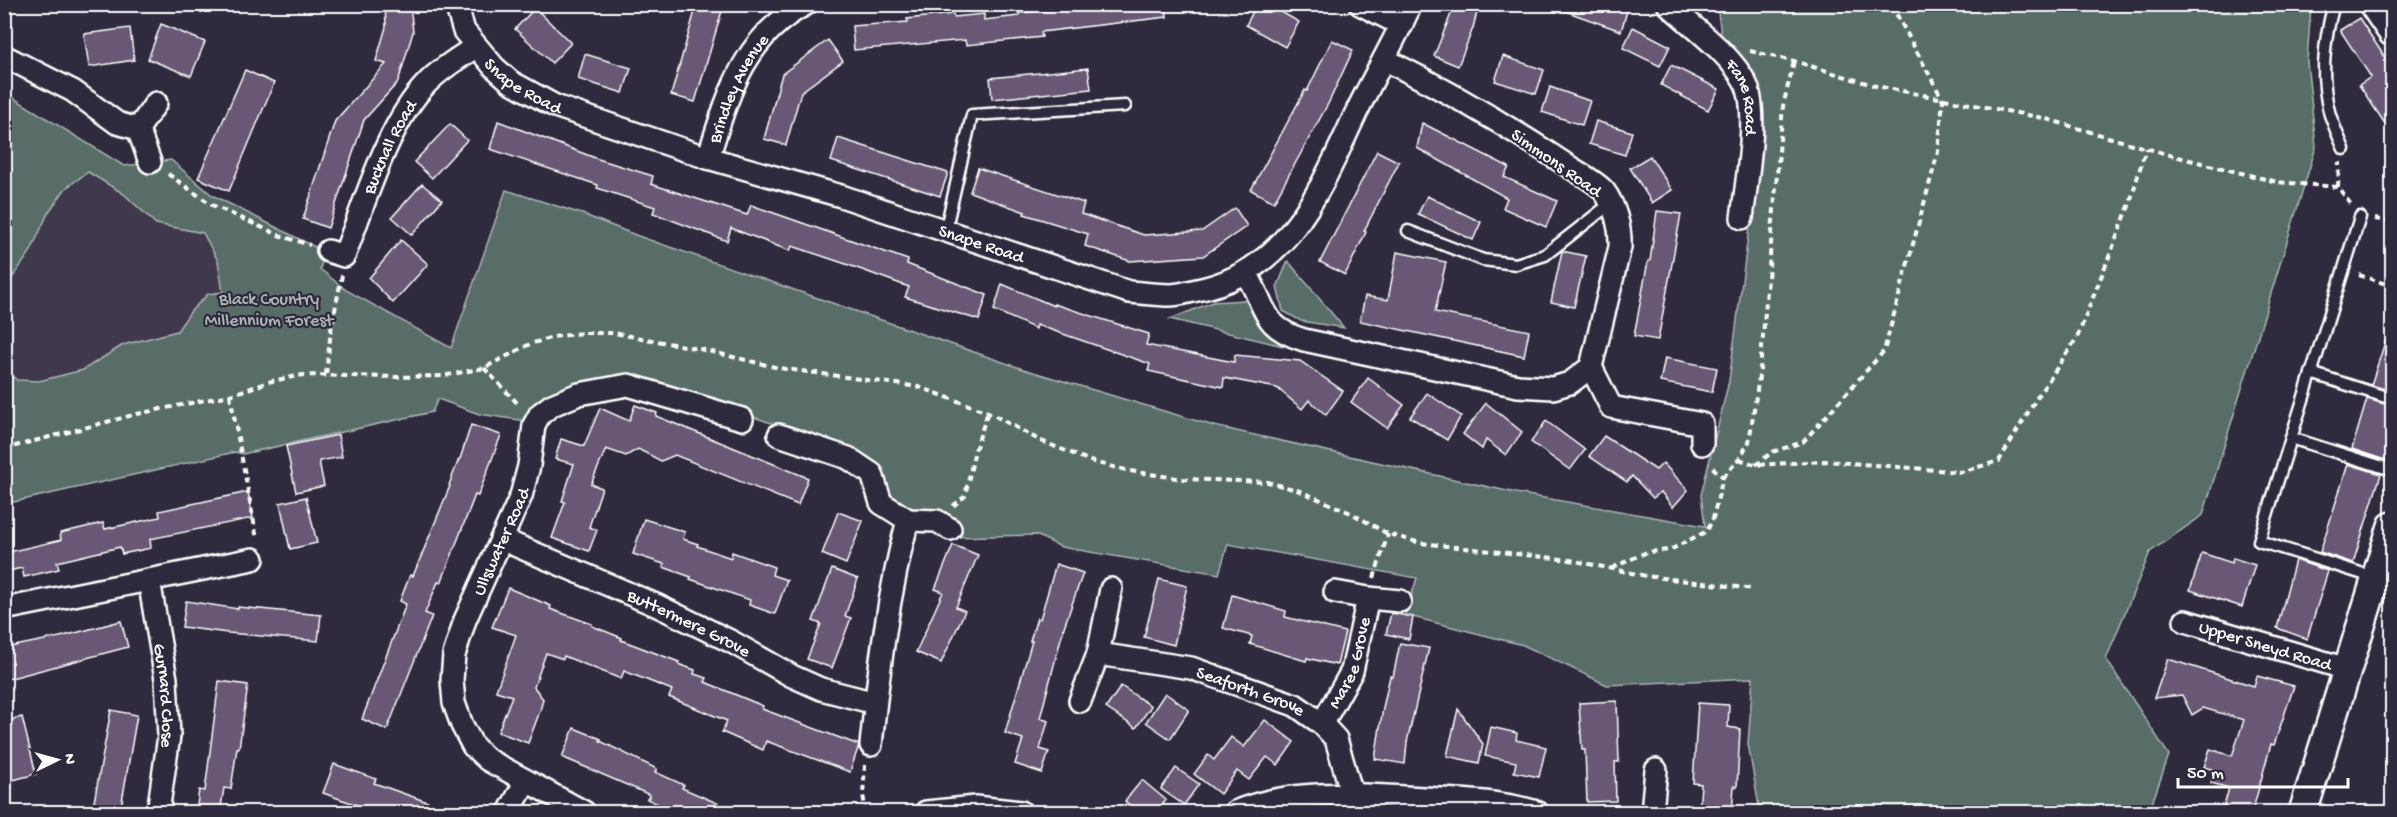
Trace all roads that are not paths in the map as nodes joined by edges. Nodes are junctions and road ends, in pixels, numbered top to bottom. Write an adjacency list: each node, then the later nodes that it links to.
1 (456, 4): 10 (street, Snape Road)
2 (806, 4): 17 (street, Brindley Avenue)
3 (1360, 4): 8 (street)
4 (1411, 4): 8 (street, Snape Road)
5 (1668, 4): 21 (street, Fane Road)
6 (2334, 4): 16 (lane)
7 (2373, 4): 9 (street)
8 (1402, 25): 12 (street, Snape Road)
9 (2392, 32)
10 (475, 47): 17 (street, Snape Road); 24 (street, Bucknall Road)
11 (4, 56): 15 (street)
12 (1384, 59): 19 (street, Simmons Road); 25 (street, Snape Road)
13 (156, 103): 15 (street)
14 (1125, 106): 22 (lane)
15 (138, 129): 18 (street)
16 (2344, 149)
17 (708, 158): 22 (street, Snape Road)
18 (150, 162)
19 (1610, 204): 23 (lane); 26 (street, Simmons Road)
20 (2360, 217): 27 (lane)
21 (1742, 219)
22 (945, 231): 25 (street, Snape Road)
23 (1407, 231)
24 (336, 254)
25 (1246, 273): 26 (street)
26 (1592, 367): 32 (street)
27 (2311, 373): 28 (lane); 31 (lane)
28 (2392, 399)
29 (742, 419): 37 (street, Ullswater Road)
30 (779, 435): 34 (street)
31 (2291, 438): 33 (lane); 39 (lane)
32 (1702, 444)
33 (2392, 470)
34 (908, 520): 35 (street); 50 (street)
35 (943, 525)
36 (2392, 526): 39 (street, Upper Sneyd Road)
37 (501, 539): 50 (street, Buttermere Grove); 54 (street, Ullswater Road)
38 (253, 559): 40 (street)
39 (2377, 578): 48 (street, Upper Sneyd Road)
40 (149, 580): 45 (street); 57 (street, Gurnard Close)
41 (1111, 589): 47 (street)
42 (1335, 592): 43 (street, Maree Grove)
43 (1368, 598): 44 (street, Maree Grove); 51 (street, Maree Grove)
44 (1400, 601)
45 (4, 609)
46 (2185, 621): 48 (street, Upper Sneyd Road)
47 (1098, 654): 49 (street); 51 (street, Seaforth Grove)
48 (2347, 669): 65 (street, Upper Sneyd Road)
49 (1080, 701)
50 (875, 703): 52 (street)
51 (1322, 724): 55 (street, Seaforth Grove)
52 (871, 745)
53 (1656, 770): 64 (street)
54 (526, 781): 58 (street); 59 (street, Ullswater Road)
55 (1352, 794): 56 (street); 62 (street)
56 (1429, 806): 63 (street)
57 (158, 813)
58 (508, 813)
59 (584, 813)
60 (926, 813): 61 (street)
61 (1021, 813)
62 (1235, 813)
63 (1537, 813)
64 (1652, 813)
65 (2303, 813)

